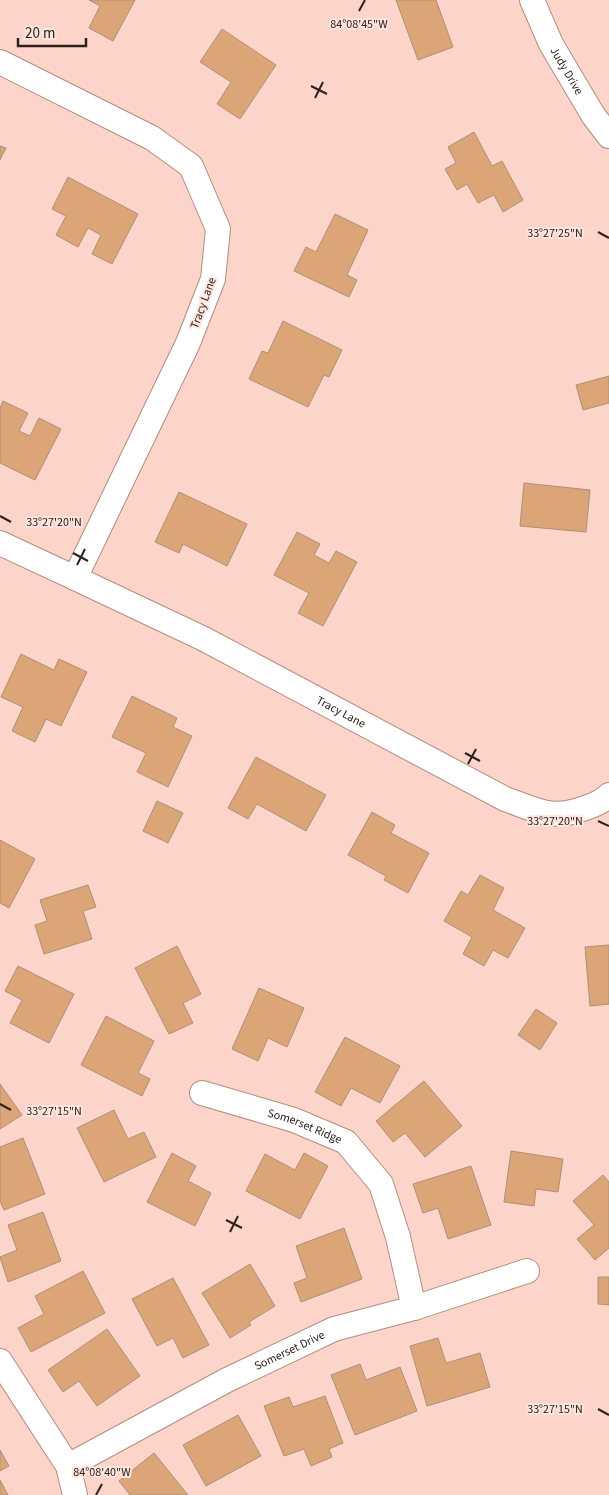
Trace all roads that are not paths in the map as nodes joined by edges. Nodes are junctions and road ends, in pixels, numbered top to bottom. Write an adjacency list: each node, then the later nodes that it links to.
1 (532, 0): 3 (street, Judy Drive)
2 (0, 62): 5 (street, Tracy Lane)
3 (609, 136)
4 (0, 543): 5 (street, Tracy Lane)
5 (75, 578): 6 (street, Tracy Lane)
6 (609, 795)
7 (202, 1093): 9 (street, Somerset Ridge)
8 (527, 1271): 9 (street, Somerset Drive)
9 (414, 1308): 11 (street, Somerset Drive)
10 (0, 1361): 11 (street)
11 (68, 1466): 12 (street)
12 (75, 1495)

